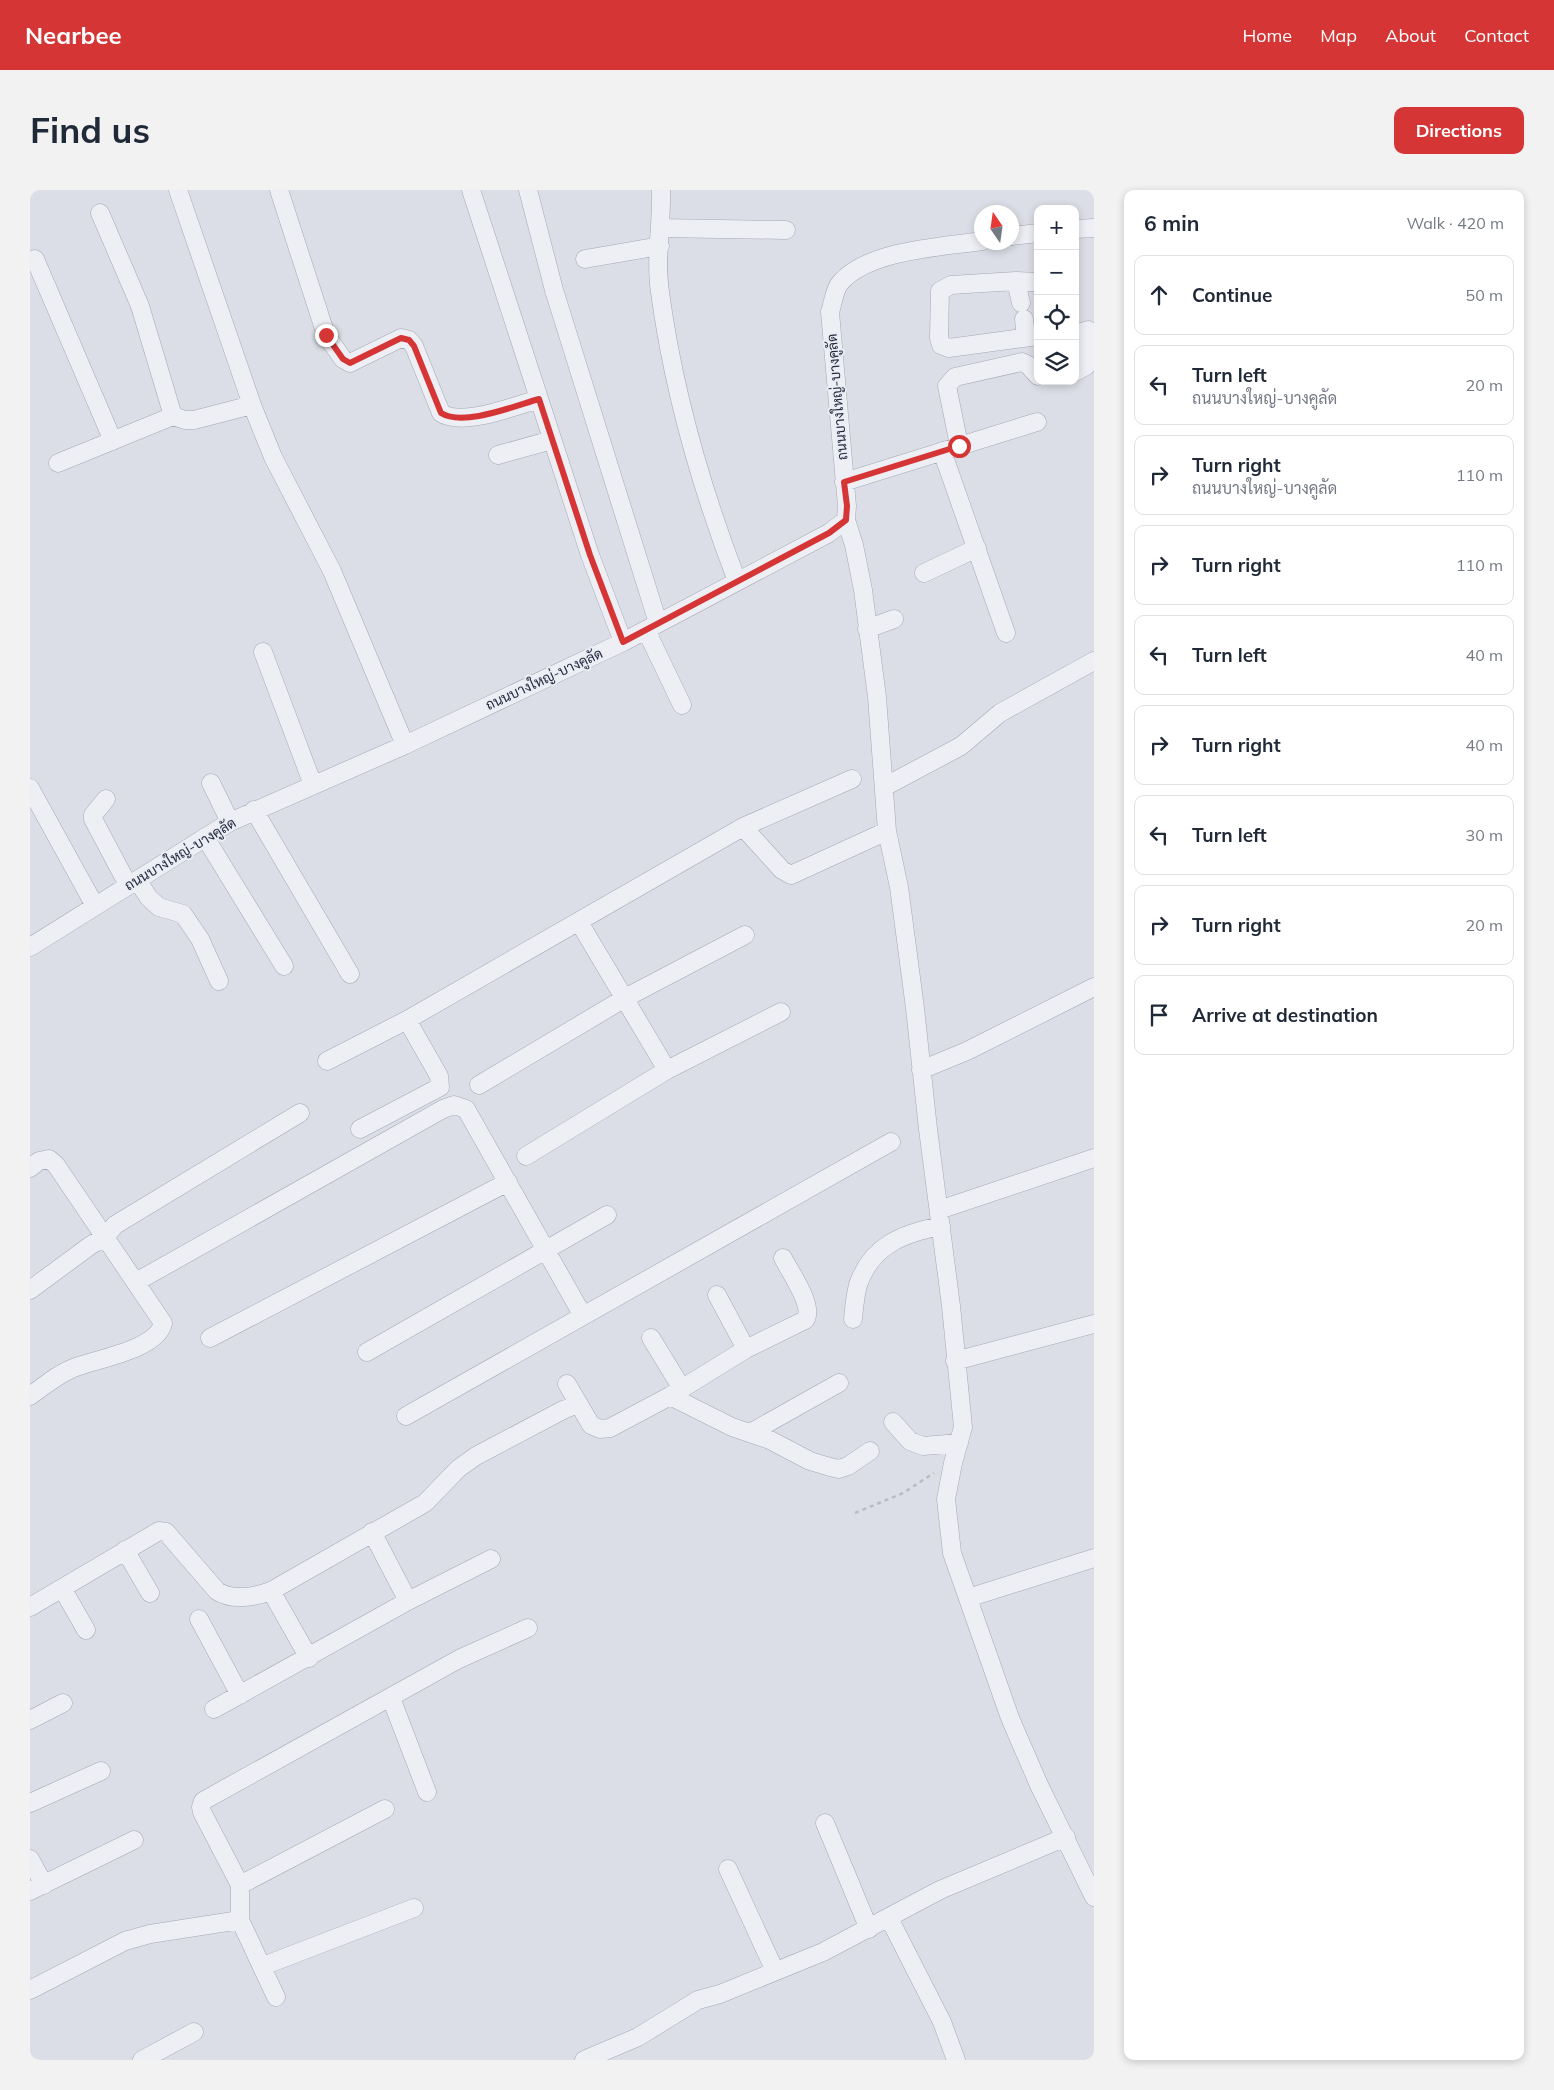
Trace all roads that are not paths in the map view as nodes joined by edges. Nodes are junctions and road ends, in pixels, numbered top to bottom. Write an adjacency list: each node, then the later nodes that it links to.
1 (178, 190): 23 (street)
2 (279, 190): 22 (street)
3 (472, 190): 22 (street)
4 (528, 190): 37 (street)
5 (661, 190): 12 (street)
6 (100, 212): 24 (street)
7 (1094, 228): 9 (street)
8 (786, 230): 12 (street)
9 (1079, 230)
10 (1034, 233): 11 (street)
11 (1019, 235)
12 (660, 237): 15 (street); 35 (street)
13 (974, 242): 31 (street, ถนนบางใหญ่-บางคูลัด)
14 (35, 259): 27 (street)
15 (585, 259)
16 (1016, 281): 17 (street); 18 (street); 18 (street)
17 (1034, 282)
18 (1027, 324)
19 (1085, 340): 20 (street)
20 (1079, 370)
21 (1034, 372): 28 (street)
22 (539, 399): 26 (street)
23 (252, 405): 24 (street); 44 (street)
24 (173, 416): 27 (street)
25 (1037, 422): 28 (street)
26 (552, 440): 29 (street); 40 (street)
27 (113, 441): 30 (street)
28 (951, 448): 31 (street); 33 (street)
29 (498, 455)
30 (58, 463)
31 (844, 482): 32 (street, ถนนบางใหญ่-บางคูลัด)
32 (846, 520): 35 (street, ถนนบางใหญ่-บางคูลัด); 38 (street)
33 (977, 548): 34 (street); 39 (street)
34 (924, 573)
35 (738, 581): 37 (street, ถนนบางใหญ่-บางคูลัด)
36 (894, 619): 38 (street)
37 (652, 627): 40 (street, ถนนบางใหญ่-บางคูลัด); 43 (street)
38 (867, 629): 48 (street)
39 (1006, 633)
40 (623, 642): 44 (street, ถนนบางใหญ่-บางคูลัด)
41 (263, 652): 47 (street)
42 (1094, 661): 48 (street)
43 (682, 705)
44 (405, 745): 47 (street, ถนนบางใหญ่-บางคูลัด)
45 (852, 779): 53 (street)
46 (211, 782): 52 (street)
47 (313, 785): 51 (street, ถนนบางใหญ่-บางคูลัด)
48 (884, 787): 54 (street)
49 (30, 788): 57 (street)
50 (106, 799): 56 (street)
51 (254, 810): 52 (street, ถนนบางใหญ่-บางคูลัด); 62 (street)
52 (230, 822): 55 (street, ถนนบางใหญ่-บางคูลัด)
53 (743, 827): 54 (street); 58 (street)
54 (887, 831): 70 (street)
55 (205, 837): 56 (street, ถนนบางใหญ่-บางคูลัด); 61 (street)
56 (132, 882): 57 (street, ถนนบางใหญ่-บางคูลัด); 63 (street)
57 (95, 906): 60 (street, ถนนบางใหญ่-บางคูลัด)
58 (579, 922): 65 (street); 67 (street)
59 (745, 935): 65 (street)
60 (30, 947)
61 (284, 966)
62 (350, 974)
63 (219, 980)
64 (1094, 987): 70 (street)
65 (625, 998): 69 (street); 71 (street)
66 (781, 1012): 69 (street)
67 (407, 1020): 68 (street); 73 (street)
68 (327, 1061)
69 (667, 1070): 75 (street)
70 (921, 1070): 80 (street)
71 (480, 1085)
72 (300, 1113): 81 (street)
73 (360, 1129)
74 (891, 1142): 87 (street)
75 (526, 1156)
76 (1094, 1158): 80 (street)
77 (30, 1168): 81 (street)
78 (508, 1182): 82 (street); 84 (street); 90 (street)
79 (607, 1215): 82 (street)
80 (940, 1218): 88 (street); 94 (street)
81 (105, 1237): 84 (street); 85 (street)
82 (546, 1250): 87 (street); 93 (street)
83 (783, 1258): 92 (street)
84 (136, 1282): 98 (street)
85 (30, 1290)
86 (717, 1295): 92 (street)
87 (583, 1316): 100 (street)
88 (852, 1319)
89 (1094, 1324): 94 (street)
90 (210, 1338)
91 (651, 1338): 97 (street)
92 (746, 1349): 97 (street)
93 (367, 1352)
94 (955, 1361): 103 (street)
95 (838, 1383): 102 (street)
96 (567, 1384): 99 (street)
97 (676, 1392): 99 (street); 102 (street)
98 (30, 1396)
99 (578, 1404): 105 (street)
100 (406, 1416)
101 (893, 1422): 103 (street)
102 (750, 1433): 104 (street)
103 (958, 1443): 112 (street)
104 (870, 1451)
105 (372, 1532): 110 (street); 113 (street)
106 (125, 1550): 109 (street); 110 (street); 111 (street)
107 (1094, 1558): 112 (street)
108 (491, 1559): 113 (street)
109 (62, 1588): 114 (street); 117 (street)
110 (271, 1591): 118 (street)
111 (150, 1593)
112 (968, 1598): 129 (street)
113 (408, 1601): 118 (street)
114 (30, 1607)
115 (199, 1619): 119 (street)
116 (528, 1628): 120 (street)
117 (86, 1630)
118 (309, 1658): 119 (street)
119 (240, 1695): 122 (street)
120 (390, 1698): 125 (street); 133 (street)
121 (63, 1703): 123 (street)
122 (214, 1709)
123 (30, 1720)
124 (101, 1771): 126 (street)
125 (427, 1792)
126 (30, 1803)
127 (385, 1810): 133 (street)
128 (825, 1823): 139 (street)
129 (1066, 1837): 135 (street); 137 (street)
130 (134, 1840): 134 (street)
131 (30, 1859): 134 (street)
132 (728, 1869): 141 (street)
133 (240, 1885): 138 (street)
134 (37, 1888)
135 (1094, 1897)
136 (414, 1908): 140 (street)
137 (888, 1918): 139 (street); 147 (street)
138 (240, 1920): 140 (street); 142 (street)
139 (869, 1929): 141 (street)
140 (263, 1966): 143 (street)
141 (775, 1971): 146 (street)
142 (30, 1990)
143 (276, 1997)
144 (194, 2032): 145 (street)
145 (142, 2060)
146 (584, 2060)
147 (956, 2060)

